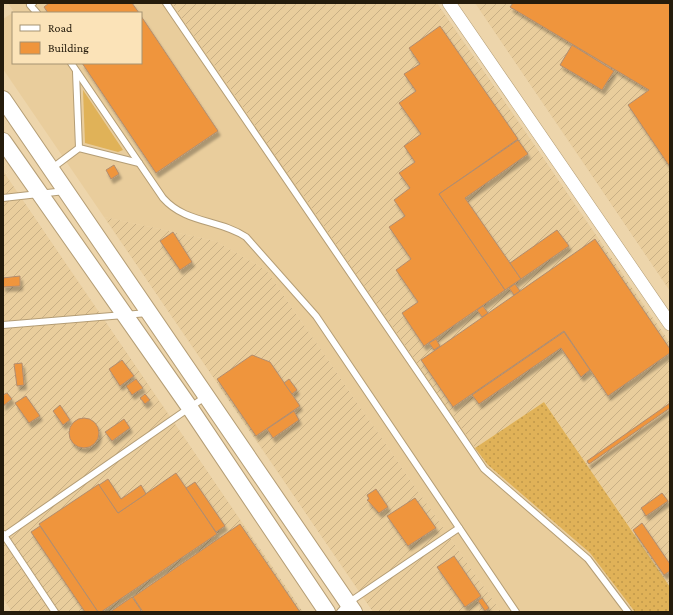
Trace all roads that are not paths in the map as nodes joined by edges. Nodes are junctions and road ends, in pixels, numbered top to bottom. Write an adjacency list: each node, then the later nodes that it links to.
1 (33, 3): 4 (lane)
2 (166, 3): 27 (lane)
3 (450, 3): 17 (street)
4 (36, 12)
5 (72, 64): 6 (lane)
6 (76, 70): 9 (lane); 10 (lane)
7 (3, 99): 11 (street)
8 (3, 141): 13 (street)
9 (79, 148): 10 (lane); 11 (lane)
10 (139, 163): 21 (lane)
11 (50, 169): 12 (street)
12 (65, 191): 13 (lane); 15 (street)
13 (40, 195): 14 (lane); 16 (street)
14 (3, 198)
15 (150, 313): 16 (lane); 19 (street)
16 (124, 315): 18 (lane); 20 (street)
17 (670, 324)
18 (3, 325)
19 (207, 396): 20 (lane); 23 (street)
20 (190, 408): 22 (lane); 25 (street)
21 (459, 528): 23 (lane); 26 (lane)
22 (4, 535): 24 (lane)
23 (347, 609)
24 (55, 612)
25 (327, 612)
26 (516, 612)
27 (628, 612)

